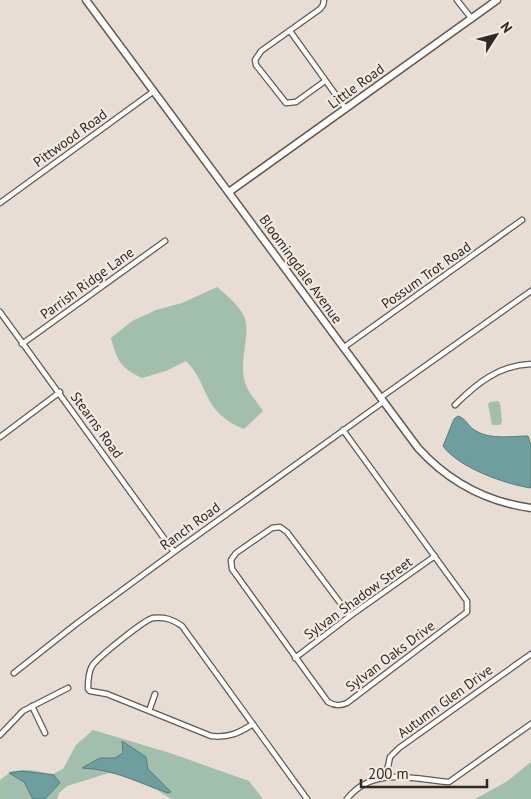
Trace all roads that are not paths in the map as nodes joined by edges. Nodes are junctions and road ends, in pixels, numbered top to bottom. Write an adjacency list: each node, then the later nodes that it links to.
1 (86, 0): 8 (street, Bloomingdale Avenue)
2 (324, 0): 6 (street)
3 (457, 0): 5 (street)
4 (497, 0): 5 (street, Little Road)
5 (472, 18): 9 (street, Little Road)
6 (290, 31): 7 (street); 7 (street)
7 (325, 81): 9 (street)
8 (154, 91): 10 (street, Bloomingdale Avenue); 11 (street, Pittwood Road)
9 (346, 109): 10 (street, Little Road)
10 (229, 192): 17 (street, Bloomingdale Avenue)
11 (0, 204)
12 (522, 220): 17 (street, Possum Trot Road)
13 (165, 241): 16 (street, Parrish Ridge Lane)
14 (531, 291): 20 (street, Ranch Road)
15 (0, 312): 16 (street, Stearns Road)
16 (22, 344): 19 (street, Stearns Road)
17 (343, 348): 20 (street, Bloomingdale Avenue)
18 (531, 364): 21 (street)
19 (60, 392): 23 (street); 25 (street, Stearns Road)
20 (382, 400): 22 (street, Ranch Road); 24 (street, Bloomingdale Avenue)
21 (455, 405)
22 (343, 430): 25 (street, Ranch Road); 26 (street, Sylvan Oaks Drive)
23 (0, 437)
24 (531, 508)
25 (174, 552): 30 (street, Ranch Road)
26 (435, 556): 27 (street, Sylvan Shadow Street); 29 (street, Sylvan Oaks Drive)
27 (350, 616): 29 (street, Sylvan Shadow Street); 29 (street, Sylvan Oaks Drive)
28 (531, 654): 39 (street, Autumn Glen Drive)
29 (295, 658)
30 (14, 673)
31 (68, 688): 33 (street)
32 (155, 694): 34 (street)
33 (32, 706): 37 (street); 38 (street)
34 (149, 711): 35 (street); 35 (street)
35 (253, 724): 40 (street)
36 (531, 724): 39 (street)
37 (45, 733)
38 (0, 735)
39 (386, 776): 41 (street)
40 (307, 799)
41 (347, 799)

